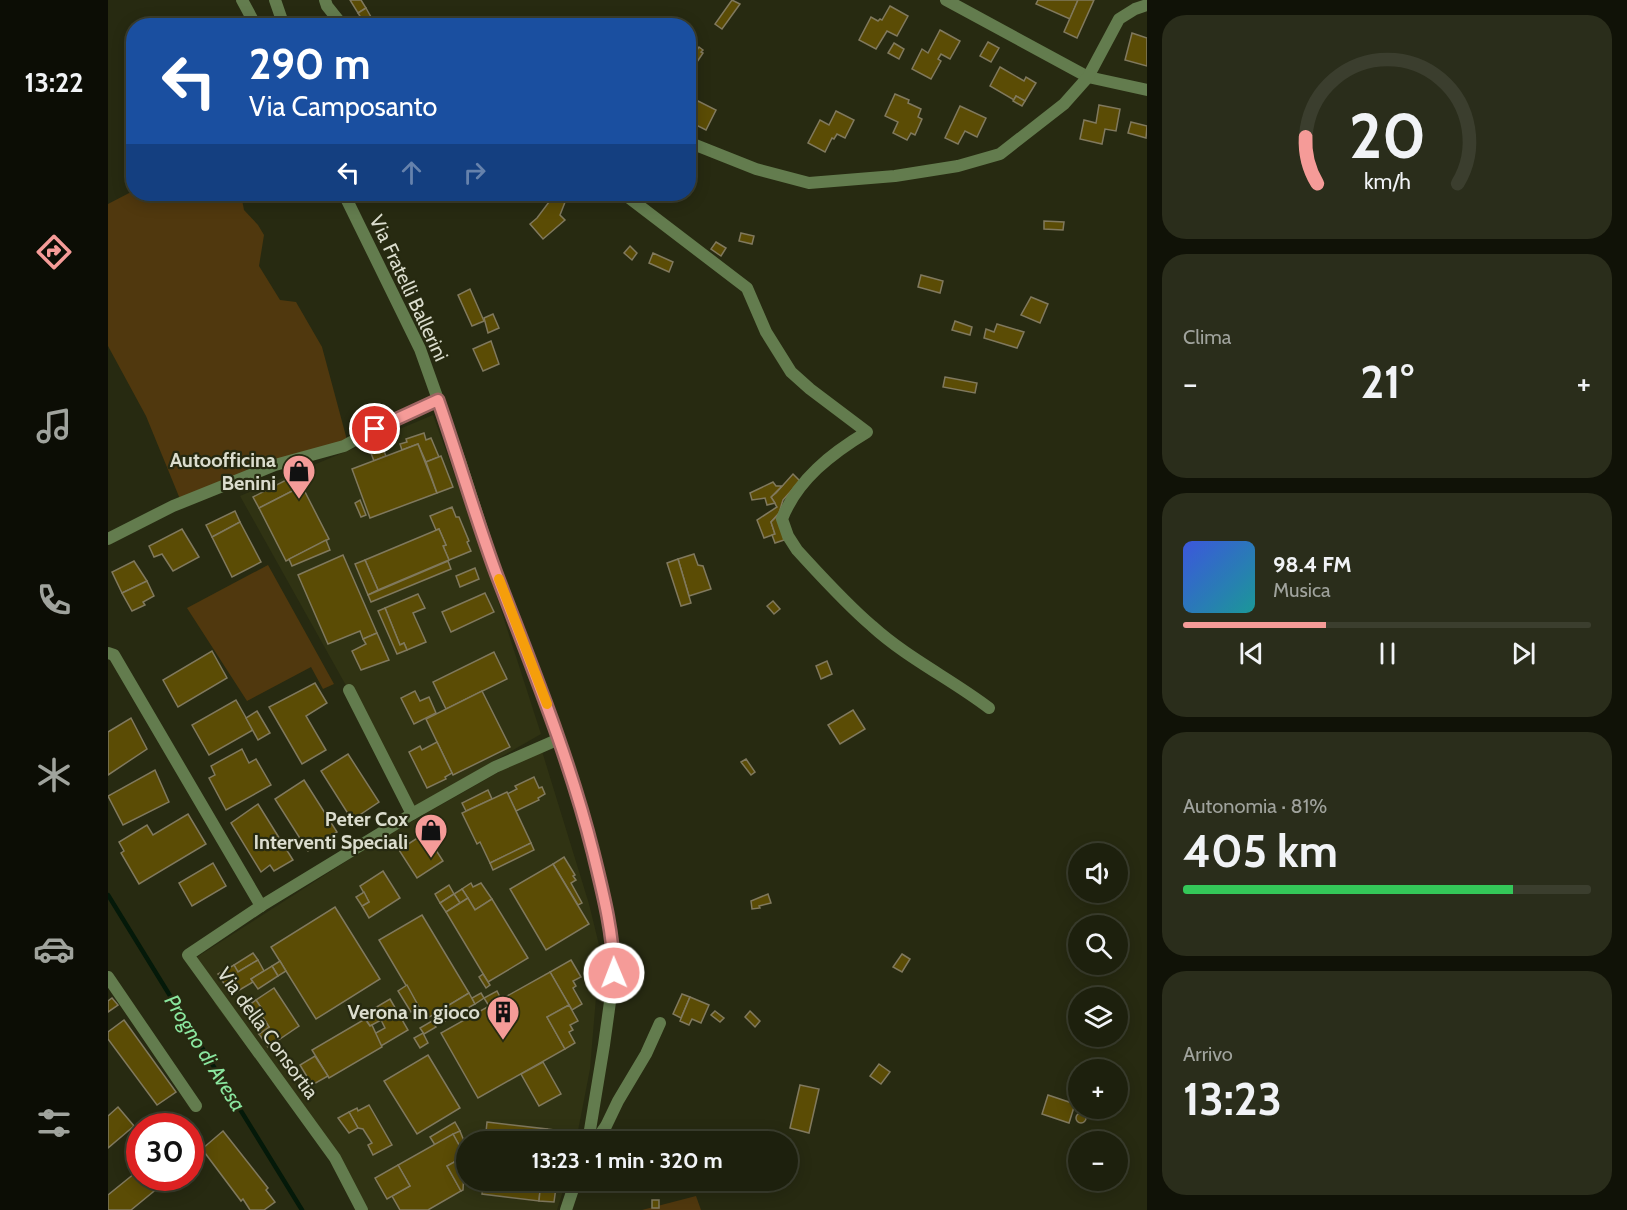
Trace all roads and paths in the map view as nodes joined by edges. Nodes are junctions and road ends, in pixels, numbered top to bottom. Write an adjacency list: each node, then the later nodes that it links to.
1 (242, 0): 6 (street)
2 (275, 0): 7 (street)
3 (325, 0): 8 (street)
4 (946, 0): 9 (street)
5 (1147, 5): 9 (street)
6 (252, 18)
7 (281, 18)
8 (337, 18)
9 (1088, 77): 10 (street); 11 (street)
10 (1147, 90)
11 (696, 145)
12 (347, 201): 14 (street, Via Fratelli Ballerini)
13 (633, 201): 18 (street)
14 (438, 400): 15 (street); 19 (street, Via Fratelli Ballerini)
15 (108, 539)
16 (108, 653): 21 (street)
17 (349, 690): 20 (street)
18 (989, 708)
19 (559, 739): 20 (street, Via della Consortia); 25 (street, Via Fratelli Ballerini)
20 (412, 814): 21 (street, Via della Consortia)
21 (261, 906): 28 (street, Via della Consortia)
22 (108, 977): 24 (street)
23 (660, 1023): 26 (street)
24 (196, 1106)
25 (590, 1131)
26 (603, 1131)
27 (572, 1191): 29 (street)
28 (362, 1210)
29 (566, 1210)

